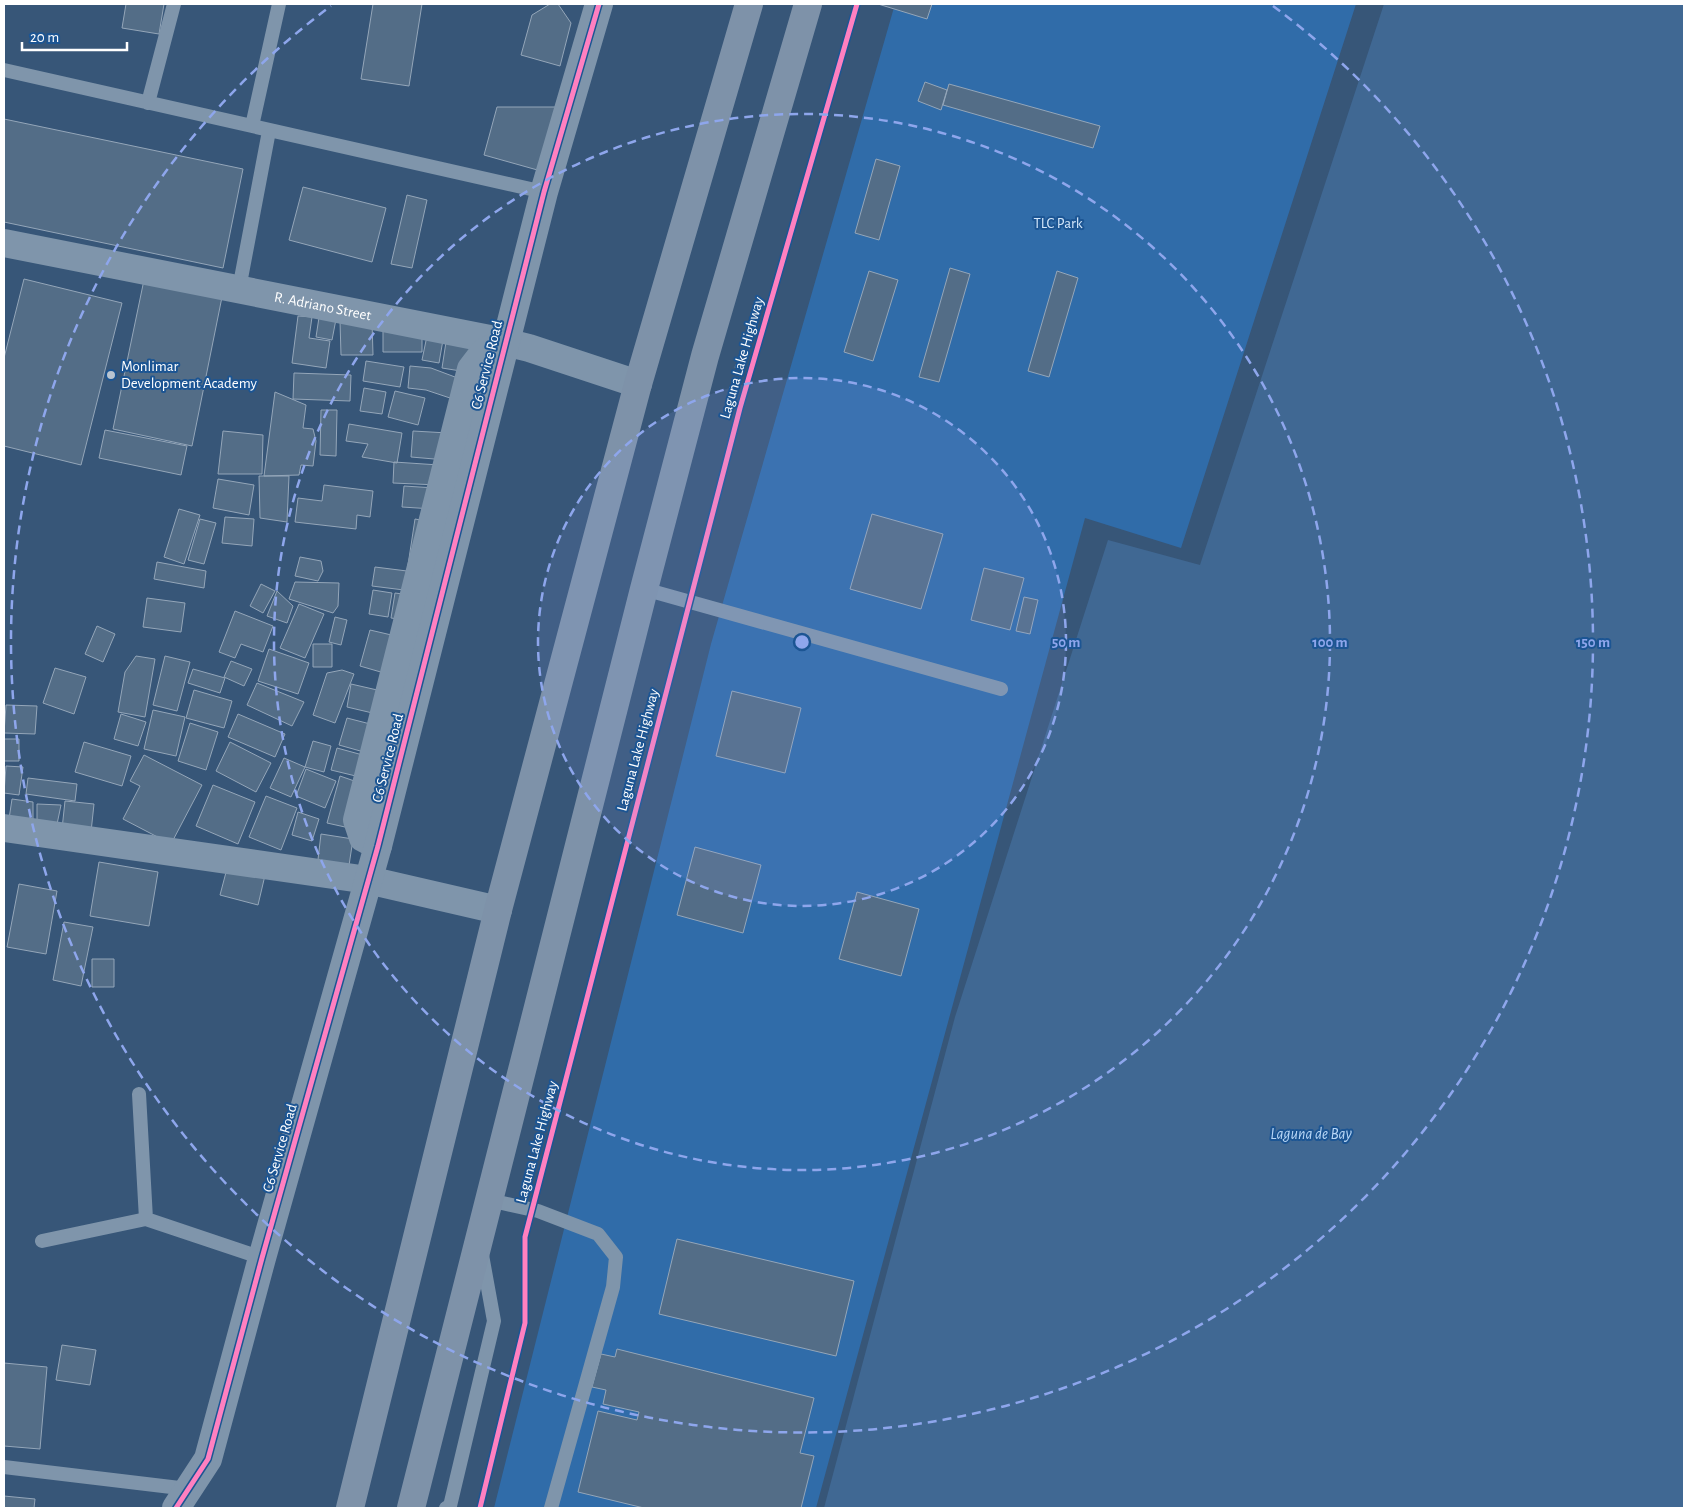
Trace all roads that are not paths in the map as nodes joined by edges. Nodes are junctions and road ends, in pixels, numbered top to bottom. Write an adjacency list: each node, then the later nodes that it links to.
1 (174, 4): 7 (lane)
2 (279, 4): 8 (lane)
3 (598, 4): 10 (street, C6 Service Road)
4 (748, 4): 14 (main road)
5 (808, 4): 15 (main road, Laguna Lake Highway)
6 (4, 70): 7 (lane)
7 (148, 103): 8 (lane)
8 (252, 126): 9 (lane)
9 (270, 131): 10 (lane); 12 (lane)
10 (544, 192): 13 (street, C6 Service Road)
11 (4, 243): 12 (street, R. Adriano Street)
12 (239, 289): 13 (street, R. Adriano Street)
13 (517, 345): 14 (street, R. Adriano Street); 18 (street, C6 Service Road)
14 (638, 384): 19 (main road)
15 (644, 589): 16 (lane); 21 (main road, Laguna Lake Highway)
16 (1001, 688)
17 (4, 828): 18 (street)
18 (368, 880): 19 (street); 25 (street, C6 Service Road)
19 (498, 910): 28 (main road)
20 (139, 1094): 22 (lane)
21 (489, 1200): 23 (main road, Laguna Lake Highway); 31 (lane)
22 (146, 1218): 24 (lane); 25 (lane)
23 (479, 1238): 29 (main road, Laguna Lake Highway); 30 (lane)
24 (42, 1241)
25 (262, 1258): 27 (street, C6 Service Road)
26 (4, 1467): 27 (lane)
27 (182, 1499)
28 (350, 1508)
29 (411, 1508)
30 (446, 1508)
31 (551, 1508)

